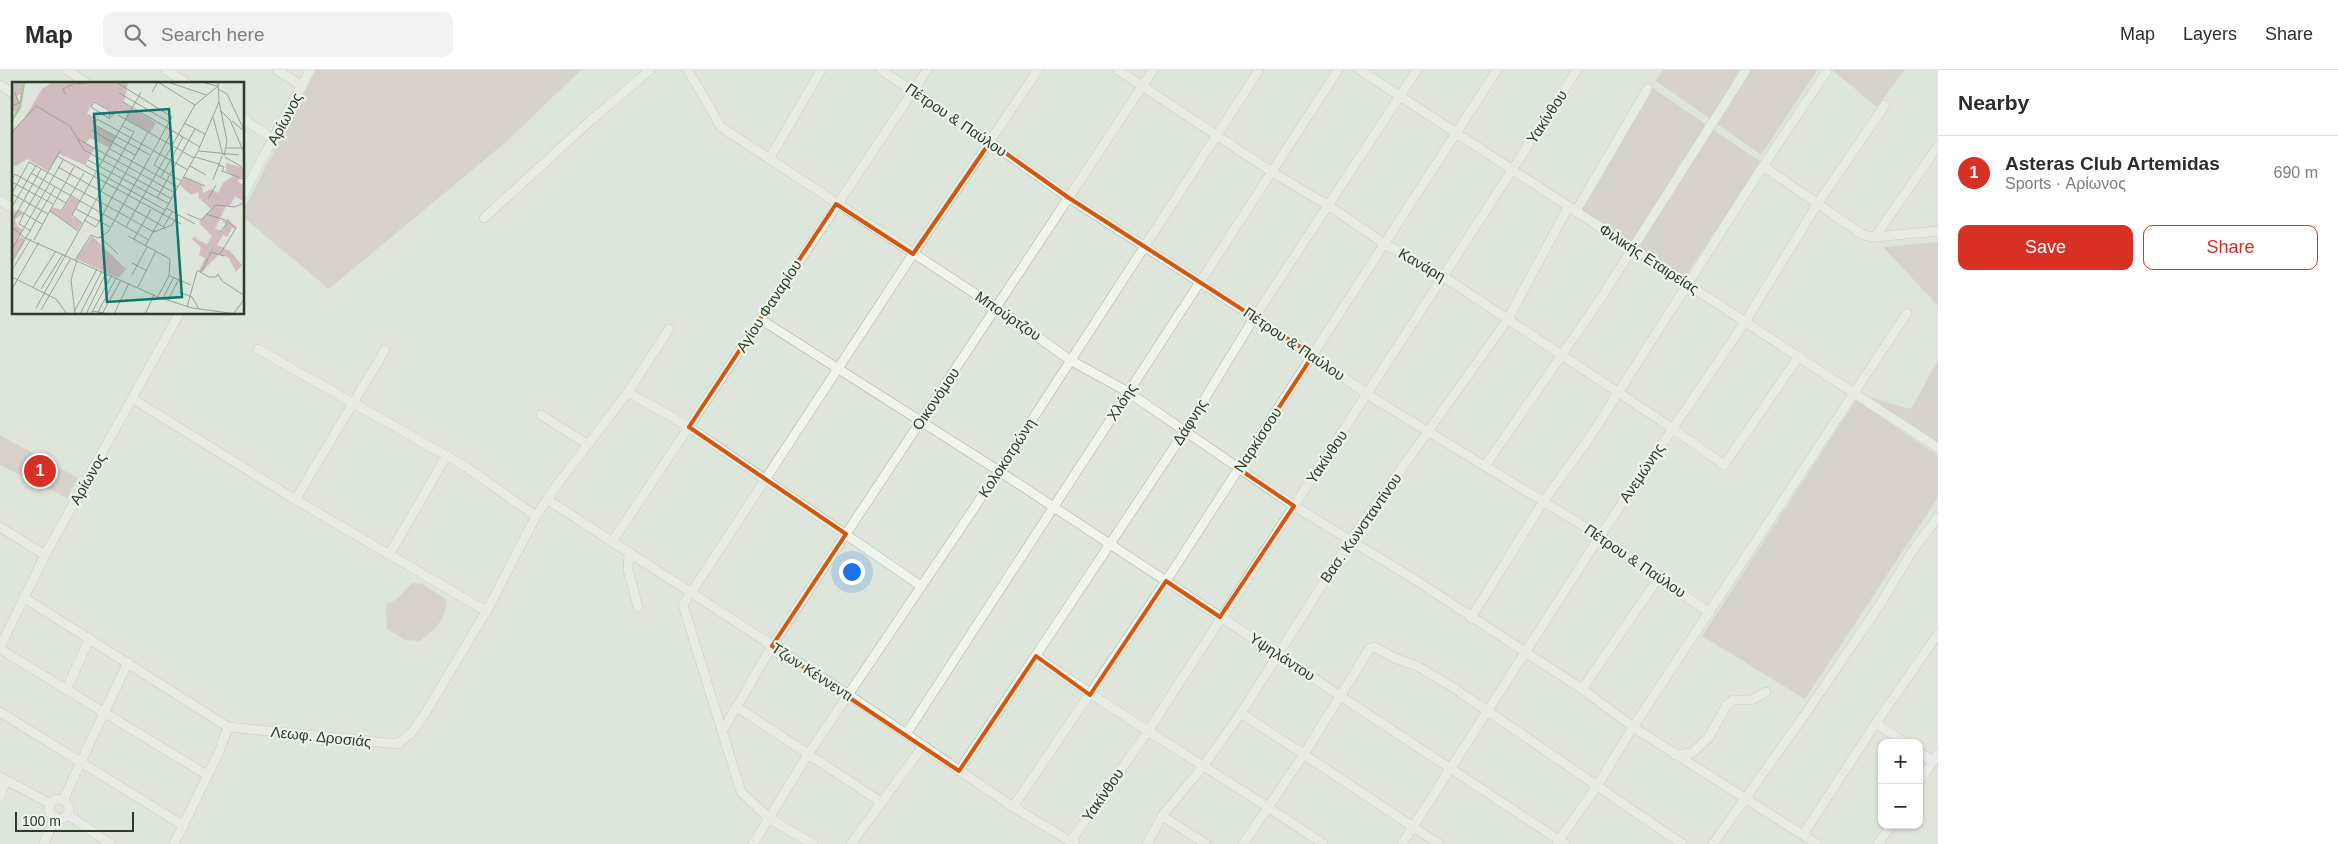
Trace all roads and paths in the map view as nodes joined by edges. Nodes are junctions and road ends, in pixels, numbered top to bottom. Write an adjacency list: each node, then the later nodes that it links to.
1 (66, 70): 21 (street)
2 (166, 70): 22 (street)
3 (277, 70): 24 (street)
4 (310, 70): 24 (street, Αρίωνος)
5 (650, 70): 49 (street)
6 (688, 70): 37 (street, Μπούρτζου)
7 (821, 70): 37 (street)
8 (881, 70): 27 (street, Πέτρου & Παύλου)
9 (927, 70): 27 (street, Αγίου Φαναρίου)
10 (1038, 70): 35 (street)
11 (1118, 70): 25 (street, Κανάρη)
12 (1153, 70): 25 (street, Οικονόμου)
13 (1259, 70): 33 (street, Κολοκοτρώνη)
14 (1338, 70): 40 (street, Χλόης)
15 (1360, 70): 29 (street, Φιλικής Εταιρείας)
16 (1417, 70): 29 (street, Δάφνης)
17 (1496, 70): 32 (street, Ναρκίσσου)
18 (1577, 70): 39 (street, Υακίνθου)
19 (1746, 70): 54 (street)
20 (1827, 71): 38 (street)
21 (85, 82)
22 (185, 82)
23 (0, 85): 28 (street)
24 (302, 86): 34 (street, Αρίωνος)
25 (1142, 86): 33 (street, Κανάρη); 42 (street, Οικονόμου)
26 (1648, 88): 48 (street, Βασ. Κωνσταντίνου)
27 (913, 91): 35 (street, Πέτρου & Παύλου); 45 (street, Αγίου Φαναρίου)
28 (12, 93)
29 (1401, 97): 32 (street, Φιλικής Εταιρείας); 46 (street, Δάφνης)
30 (1885, 105): 44 (street, Ανεμώνης)
31 (245, 120): 34 (street)
32 (1456, 133): 39 (street, Φιλικής Εταιρείας); 52 (street, Ναρκίσσου)
33 (1216, 134): 40 (street, Κανάρη); 53 (street, Κολοκοτρώνη)
34 (274, 140): 41 (street, Αρίωνος)
35 (990, 142): 42 (street, Πέτρου & Παύλου); 55 (street)
36 (1938, 146): 51 (street)
37 (770, 158): 45 (street, Μπούρτζου)
38 (1763, 166): 44 (street); 58 (street)
39 (1513, 170): 48 (street, Φιλικής Εταιρείας); 56 (street, Υακίνθου)
40 (1272, 172): 46 (street, Κανάρη); 57 (street, Χλόης)
41 (245, 186)
42 (1069, 198): 53 (street, Πέτρου & Παύλου); 59 (street, Οικονόμου)
43 (0, 201): 47 (street)
44 (1818, 203): 51 (street); 65 (street, Ανεμώνης)
45 (836, 204): 55 (street, Μπούρτζου); 63 (street, Αγίου Φαναρίου)
46 (1329, 206): 52 (street, Κανάρη); 62 (street, Δάφνης)
47 (12, 208)
48 (1572, 209): 54 (street, Φιλικής Εταιρείας); 64 (street, Βασ. Κωνσταντίνου)
49 (484, 218)
50 (1938, 231): 51 (street)
51 (1875, 237)
52 (1385, 244): 56 (street, Κανάρη); 70 (street, Ναρκίσσου)
53 (1143, 246): 57 (street, Πέτρου & Παύλου); 72 (street, Κολοκοτρώνη)
54 (1632, 249): 58 (street, Φιλικής Εταιρείας); 69 (street)
55 (912, 254): 59 (street, Μπούρτζου); 73 (street)
56 (1444, 277): 64 (street, Κανάρη); 78 (street, Υακίνθου)
57 (1200, 282): 62 (street, Πέτρου & Παύλου); 75 (street, Χλόης)
58 (1687, 284): 65 (street, Φιλικής Εταιρείας); 76 (street)
59 (997, 308): 72 (street, Μπούρτζου); 82 (street, Οικονόμου)
60 (1906, 313): 77 (street)
61 (178, 315): 79 (street, Αρίωνος)
62 (1254, 318): 70 (street, Πέτρου & Παύλου); 85 (street, Δάφνης)
63 (760, 319): 73 (street, Υψηλάντου); 83 (street, Αγίου Φαναρίου)
64 (1508, 319): 69 (street, Κανάρη); 86 (street, Βασ. Κωνσταντίνου)
65 (1745, 322): 71 (street, Φιλικής Εταιρείας); 84 (street, Ανεμώνης)
66 (669, 330): 74 (street, Λεωφ. Δροσιάς)
67 (258, 349): 80 (street)
68 (385, 350): 80 (street)
69 (1561, 354): 76 (street, Κανάρη); 90 (street)
70 (1313, 355): 78 (street, Πέτρου & Παύλου); 91 (street, Ναρκίσσου)
71 (1798, 356): 77 (street, Φιλικής Εταιρείας); 84 (street, Κανάρη)
72 (1070, 360): 75 (street, Μπούρτζου); 92 (street, Κολοκοτρώνη)
73 (838, 369): 82 (street, Υψηλάντου); 93 (street)
74 (628, 392): 83 (street); 87 (street, Λεωφ. Δροσιάς)
75 (1128, 392): 85 (street, Μπούρτζου); 98 (street, Χλόης)
76 (1618, 392): 84 (street, Κανάρη); 96 (street)
77 (1854, 392): 88 (street, Φιλικής Εταιρείας); 117 (street)
78 (1368, 395): 86 (street, Πέτρου & Παύλου); 97 (street, Υακίνθου)
79 (133, 399): 94 (street); 109 (street, Αρίωνος)
80 (352, 403): 89 (street); 94 (street)
81 (541, 415): 87 (street)
82 (921, 421): 92 (street, Υψηλάντου); 102 (street, Οικονόμου)
83 (689, 428): 93 (street); 105 (street, Αγίου Φαναρίου)
84 (1672, 428): 103 (street, Ανεμώνης)
85 (1185, 432): 91 (street, Μπούρτζου); 106 (street, Δάφνης)
86 (1429, 432): 90 (street, Πέτρου & Παύλου); 104 (street, Βασ. Κωνσταντίνου)
87 (587, 444): 95 (street, Λεωφ. Δροσιάς)
88 (1938, 448)
89 (447, 455): 99 (street); 108 (street)
90 (1485, 466): 96 (street, Πέτρου & Παύλου)
91 (1239, 470): 97 (street, Μπούρτζου); 111 (street, Ναρκίσσου)
92 (999, 471): 98 (street, Υψηλάντου); 112 (street, Κολοκοτρώνη)
93 (766, 478): 102 (street); 113 (street)
94 (295, 500): 108 (street)
95 (548, 500): 99 (street, Λεωφ. Δροσιάς); 105 (street, Τζων Κέννεντι)
96 (1543, 502): 103 (street, Πέτρου & Παύλου); 119 (street)
97 (1294, 506): 104 (street, Μπούρτζου); 118 (street, Υακίνθου)
98 (1054, 507): 106 (street, Υψηλάντου); 144 (street, Χλόης)
99 (536, 516): 116 (street, Λεωφ. Δροσιάς)
100 (1938, 517): 161 (street)
101 (0, 527): 109 (street)
102 (846, 534): 112 (street); 122 (street, Οικονόμου)
103 (1600, 536): 110 (street, Πέτρου & Παύλου); 124 (street, Ανεμώνης)
104 (1350, 541): 119 (street, Μπούρτζου); 125 (street, Βασ. Κωνσταντίνου)
105 (612, 542): 107 (street, Τζων Κέννεντι)
106 (1109, 544): 111 (street, Υψηλάντου); 126 (street, Δάφνης)
107 (629, 553): 113 (street, Τζων Κέννεντι); 115 (street)
108 (389, 554): 116 (street)
109 (44, 555): 114 (street, Αρίωνος)
110 (1660, 576): 117 (street, Πέτρου & Παύλου); 128 (street)
111 (1166, 581): 118 (street, Υψηλάντου); 132 (street, Ναρκίσσου)
112 (921, 586): 131 (street, Κολοκοτρώνη)
113 (690, 592): 122 (street, Τζων Κέννεντι); 142 (street)
114 (23, 596): 121 (street, Λεωφ. Δροσιάς); 123 (street, Αρίωνος)
115 (638, 607)
116 (486, 611): 140 (street, Λεωφ. Δροσιάς)
117 (1710, 613): 141 (street)
118 (1220, 617): 125 (street, Υψηλάντου); 143 (street, Υακίνθου)
119 (1471, 618): 124 (street, Μπούρτζου)
120 (1938, 634): 139 (street)
121 (90, 638): 127 (street, Λεωφ. Δροσιάς); 129 (street)
122 (772, 646): 131 (street, Τζων Κέννεντι); 134 (street, Οικονόμου)
123 (0, 648): 129 (street)
124 (1526, 652): 128 (street, Μπούρτζου); 136 (street, Ανεμώνης)
125 (1278, 655): 133 (street, Υψηλάντου); 138 (street, Βασ. Κωνσταντίνου)
126 (1036, 656): 132 (street); 155 (street, Δάφνης)
127 (128, 662): 137 (street); 140 (street, Λεωφ. Δροσιάς)
128 (1582, 689): 141 (street, Μπούρτζου)
129 (66, 690): 137 (street)
130 (1766, 692): 150 (street)
131 (849, 695): 144 (street, Τζων Κέννεντι); 147 (street, Κολοκοτρώνη)
132 (1090, 695): 143 (street); 166 (street, Ναρκίσσου)
133 (1340, 696): 136 (street); 149 (street); 154 (street, Υψηλάντου)
134 (737, 707): 142 (street, Οικονόμου); 147 (street)
135 (0, 712): 152 (street)
136 (1487, 712): 154 (street, Ανεμώνης); 159 (street)
137 (103, 713): 152 (street); 156 (street)
138 (1241, 713): 149 (street); 153 (street, Βασ. Κωνσταντίνου)
139 (1876, 724): 145 (street); 174 (street)
140 (228, 727): 156 (street)
141 (1633, 727): 150 (street, Μπούρτζου); 159 (street)
142 (723, 730): 170 (street)
143 (1148, 731): 153 (street); 175 (street, Υακίνθου)
144 (906, 734): 146 (street, Τζων Κέννεντι)
145 (1899, 739)
146 (923, 746): 155 (street, Τζων Κέννεντι); 163 (street)
147 (809, 753): 163 (street); 170 (street, Κολοκοτρώνη)
148 (1923, 753): 151 (street)
149 (1304, 754): 165 (street); 172 (street)
150 (1675, 754): 161 (street, Μπούρτζου)
151 (1936, 757): 157 (street)
152 (80, 761): 162 (street); 171 (street)
153 (1204, 765): 165 (street); 168 (street, Βασ. Κωνσταντίνου)
154 (1450, 768): 172 (street, Ανεμώνης); 176 (street, Υψηλάντου)
155 (959, 771): 166 (street, Τζων Κέννεντι)
156 (207, 775): 171 (street)
157 (1923, 776)
158 (3, 779): 160 (street); 164 (street)
159 (1597, 786): 176 (street); 189 (street)
160 (0, 796)
161 (1746, 799): 174 (street, Μπούρτζου); 190 (street)
162 (63, 800): 164 (street); 167 (street)
163 (881, 802): 182 (street)
164 (51, 804): 169 (street)
165 (1268, 806): 185 (street); 186 (street)
166 (1013, 807): 175 (street, Τζων Κέννεντι)
167 (67, 814): 169 (street); 178 (street)
168 (1162, 816): 183 (street, Βασ. Κωνσταντίνου); 184 (street)
169 (55, 817): 177 (street)
170 (770, 819): 180 (street, Κολοκοτρώνη); 181 (street)
171 (184, 826): 179 (street)
172 (1412, 827): 187 (street, Ανεμώνης); 188 (street)
173 (1888, 829): 192 (street)
174 (1804, 833): 191 (street, Μπούρτζου)
175 (1073, 842)
176 (1560, 843)
177 (44, 844)
178 (110, 844)
179 (174, 844)
180 (753, 844)
181 (813, 844)
182 (851, 844)
183 (1147, 844)
184 (1206, 844)
185 (1243, 844)
186 (1323, 844)
187 (1402, 844)
188 (1439, 844)
189 (1682, 844)
190 (1713, 844)
191 (1817, 844)
192 (1878, 844)

